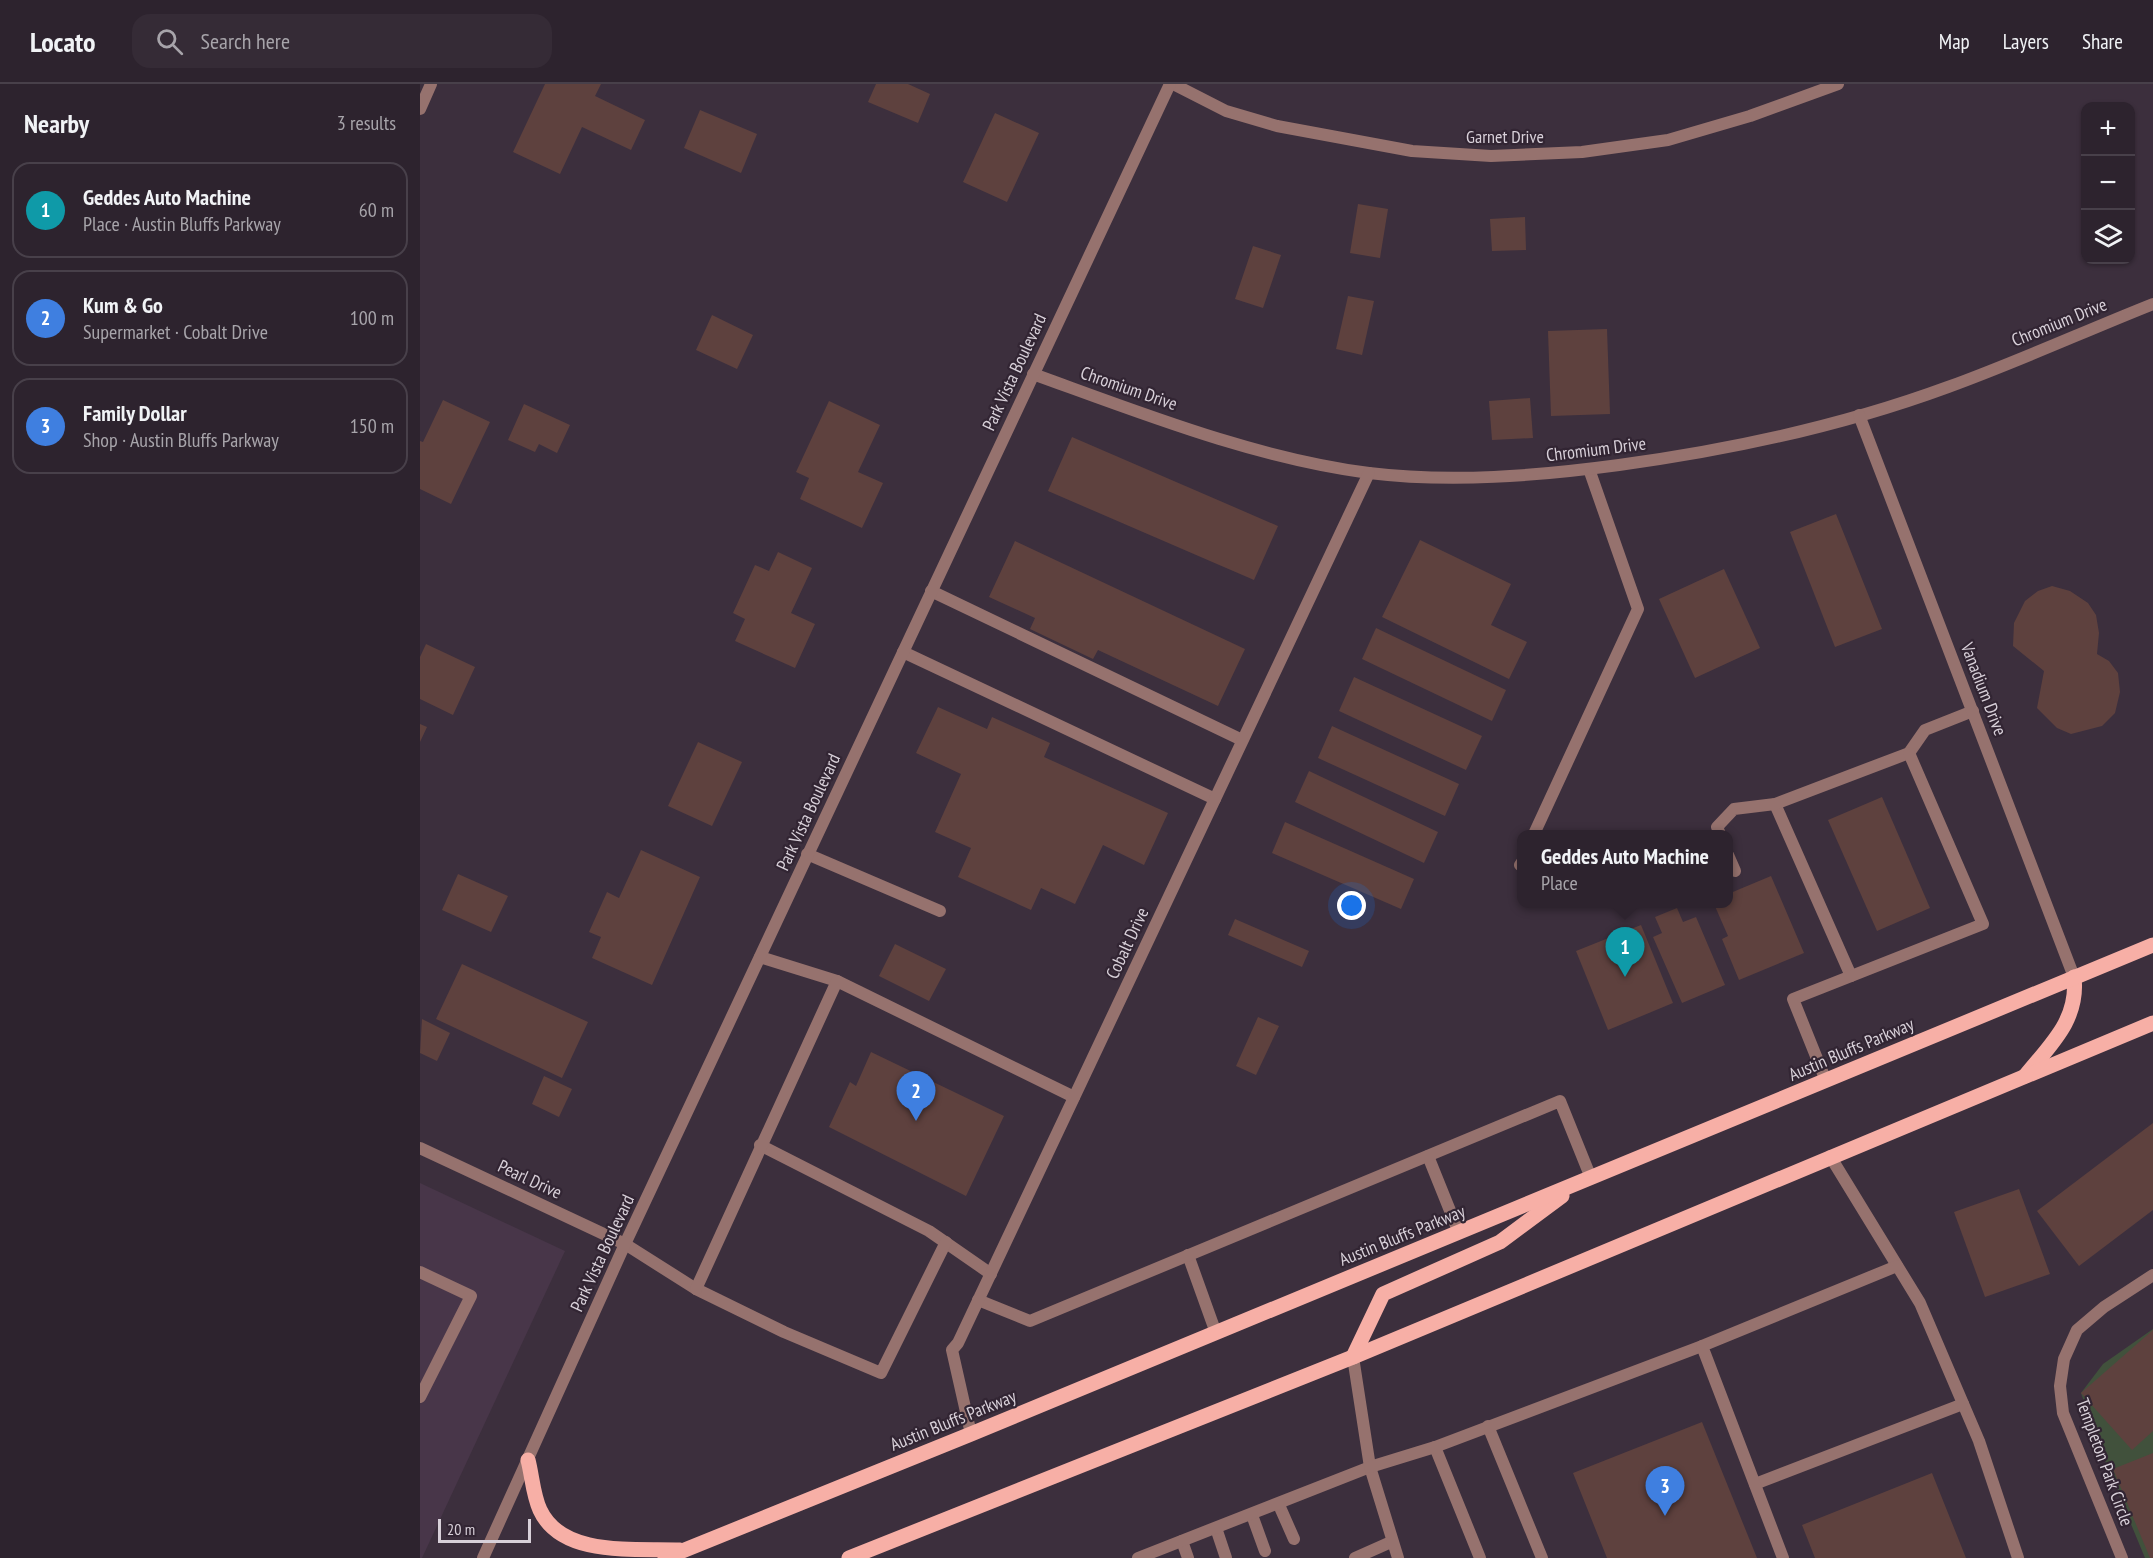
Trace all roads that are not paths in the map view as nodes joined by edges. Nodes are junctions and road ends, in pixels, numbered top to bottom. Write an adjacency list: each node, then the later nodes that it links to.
1 (431, 84): 4 (street)
2 (1172, 84): 3 (street, Garnet Drive); 6 (street, Park Vista Boulevard)
3 (1838, 84)
4 (420, 109)
5 (2153, 303): 7 (street, Chromium Drive)
6 (1034, 374): 9 (street, Chromium Drive); 10 (street, Park Vista Boulevard)
7 (1859, 415): 8 (street, Chromium Drive); 12 (street, Vanadium Drive)
8 (1589, 469): 9 (street, Chromium Drive); 17 (street)
9 (1369, 472): 13 (street, Cobalt Drive)
10 (931, 591): 11 (street, Park Vista Boulevard); 13 (street)
11 (903, 652): 15 (street); 19 (street, Park Vista Boulevard)
12 (1973, 711): 14 (street); 26 (street, Vanadium Drive)
13 (1242, 741): 15 (street, Cobalt Drive)
14 (1909, 753): 16 (street); 25 (street)
15 (1215, 799): 31 (street, Cobalt Drive)
16 (1775, 804): 18 (street); 25 (street)
17 (1536, 830)
18 (1718, 830)
19 (807, 855): 22 (street); 24 (street, Park Vista Boulevard)
20 (1733, 866): 21 (street)
21 (1735, 870)
22 (940, 910)
23 (2153, 945): 26 (main road, Austin Bluffs Parkway)
24 (759, 957): 27 (street); 39 (street, Park Vista Boulevard)
25 (1851, 976): 30 (street)
26 (2074, 977): 29 (main road); 30 (main road, Austin Bluffs Parkway)
27 (837, 981): 31 (street); 32 (street)
28 (2153, 1023): 29 (main road)
29 (2023, 1078): 35 (main road)
30 (1826, 1081): 36 (main road, Austin Bluffs Parkway)
31 (1074, 1097): 43 (street, Cobalt Drive)
32 (760, 1145): 38 (street); 45 (street)
33 (420, 1148): 39 (street, Pearl Drive)
34 (1428, 1156): 36 (street); 37 (street); 40 (street)
35 (1830, 1156): 41 (street); 49 (main road)
36 (1586, 1180): 37 (main road, Austin Bluffs Parkway); 49 (main road)
37 (1459, 1233): 47 (main road, Austin Bluffs Parkway)
38 (946, 1242): 43 (street); 45 (street, Pearl Drive)
39 (625, 1244): 45 (street, Pearl Drive); 55 (street, Park Vista Boulevard)
40 (1188, 1256): 46 (street); 47 (street)
41 (1898, 1266): 48 (street); 51 (street)
42 (420, 1272): 50 (street)
43 (991, 1274): 46 (street, Cobalt Drive)
44 (2153, 1275): 78 (street, Templeton Park Circle)
45 (696, 1289)
46 (978, 1300): 53 (street, Cobalt Drive)
47 (1216, 1333): 53 (main road, Austin Bluffs Parkway)
48 (1702, 1346): 52 (street); 57 (street)
49 (1353, 1357): 56 (street); 69 (main road)
50 (420, 1397)
51 (1963, 1404): 57 (street); 77 (street)
52 (1488, 1426): 54 (street); 75 (street)
53 (971, 1434): 64 (main road, Austin Bluffs Parkway)
54 (1435, 1447): 56 (street); 74 (street)
55 (528, 1460): 64 (main road); 67 (street, Park Vista Boulevard)
56 (1370, 1467): 58 (street); 63 (street)
57 (1755, 1484): 76 (street)
58 (1279, 1504): 59 (street); 61 (street)
59 (1252, 1515): 60 (street); 65 (street)
60 (1216, 1528): 62 (street); 71 (street)
61 (1294, 1539)
62 (1182, 1541): 66 (street); 70 (street)
63 (1391, 1542): 72 (street); 73 (street)
64 (683, 1551): 68 (main road, Austin Bluffs Parkway)
65 (1265, 1551)
66 (1144, 1557)
67 (483, 1558)
68 (665, 1558)
69 (849, 1558)
70 (1188, 1558)
71 (1226, 1558)
72 (1355, 1558)
73 (1398, 1558)
74 (1480, 1558)
75 (1542, 1558)
76 (1783, 1558)
77 (2018, 1558)
78 (2122, 1558)

